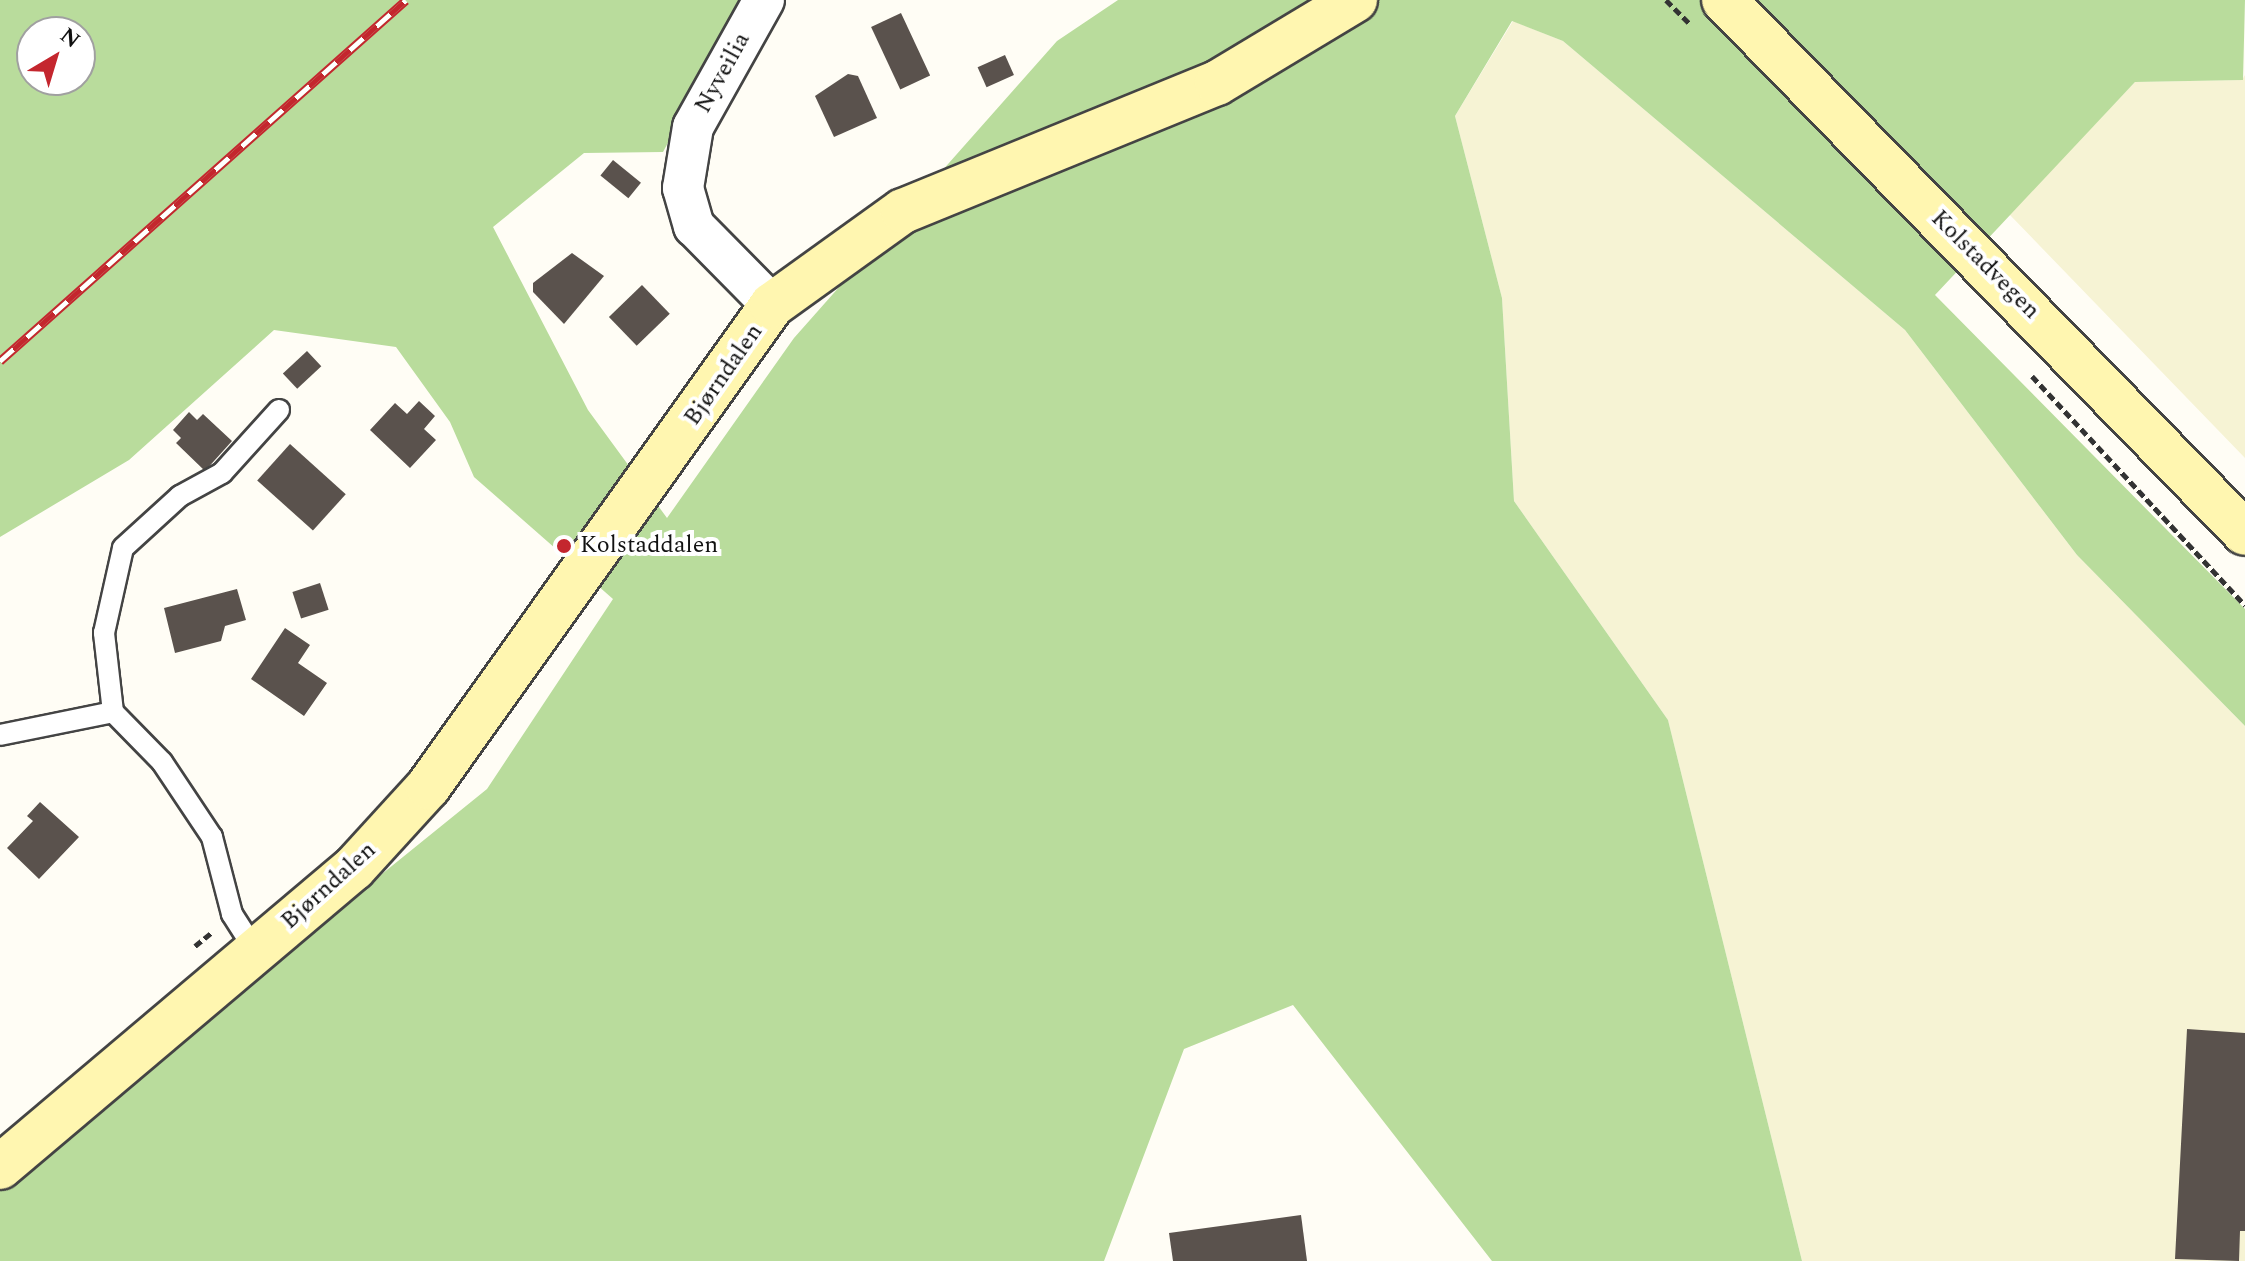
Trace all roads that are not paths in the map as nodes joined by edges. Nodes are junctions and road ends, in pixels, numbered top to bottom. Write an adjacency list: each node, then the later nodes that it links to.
1 (764, 0): 4 (street, Nyveilia)
2 (1355, 0): 4 (main road, Bjørndalen)
3 (1724, 0): 6 (main road, Kolstadvegen)
4 (772, 305): 9 (main road, Bjørndalen)
5 (279, 410): 7 (lane)
6 (2245, 533)
7 (113, 712): 8 (lane); 9 (lane)
8 (0, 735)
9 (255, 950): 10 (main road, Bjørndalen)
10 (0, 1167)

